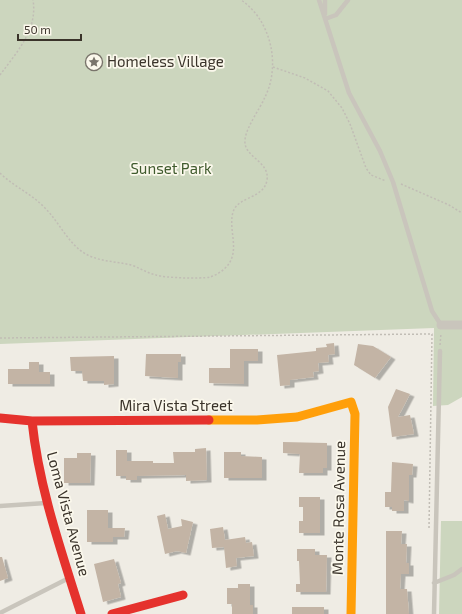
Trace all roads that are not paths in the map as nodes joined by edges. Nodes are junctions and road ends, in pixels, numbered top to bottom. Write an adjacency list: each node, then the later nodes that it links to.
1 (319, 0): 4 (lane)
2 (325, 0): 4 (lane)
3 (348, 0): 4 (lane)
4 (325, 19): 5 (lane)
5 (441, 325): 6 (street)
6 (462, 325)
7 (440, 351): 15 (lane)
8 (351, 402): 10 (street, Mira Vista Street); 20 (street, Monte Rosa Avenue)
9 (0, 418): 10 (street, Mira Vista Street)
10 (32, 421): 11 (street, Loma Vista Avenue)
11 (48, 503): 12 (lane); 14 (street, Loma Vista Avenue)
12 (0, 506)
13 (462, 569): 15 (lane)
14 (70, 578): 17 (lane); 18 (street, Loma Vista Avenue)
15 (434, 583): 21 (lane)
16 (183, 595): 19 (street)
17 (0, 613)
18 (81, 614)
19 (112, 614)
20 (351, 614)
21 (434, 614)

